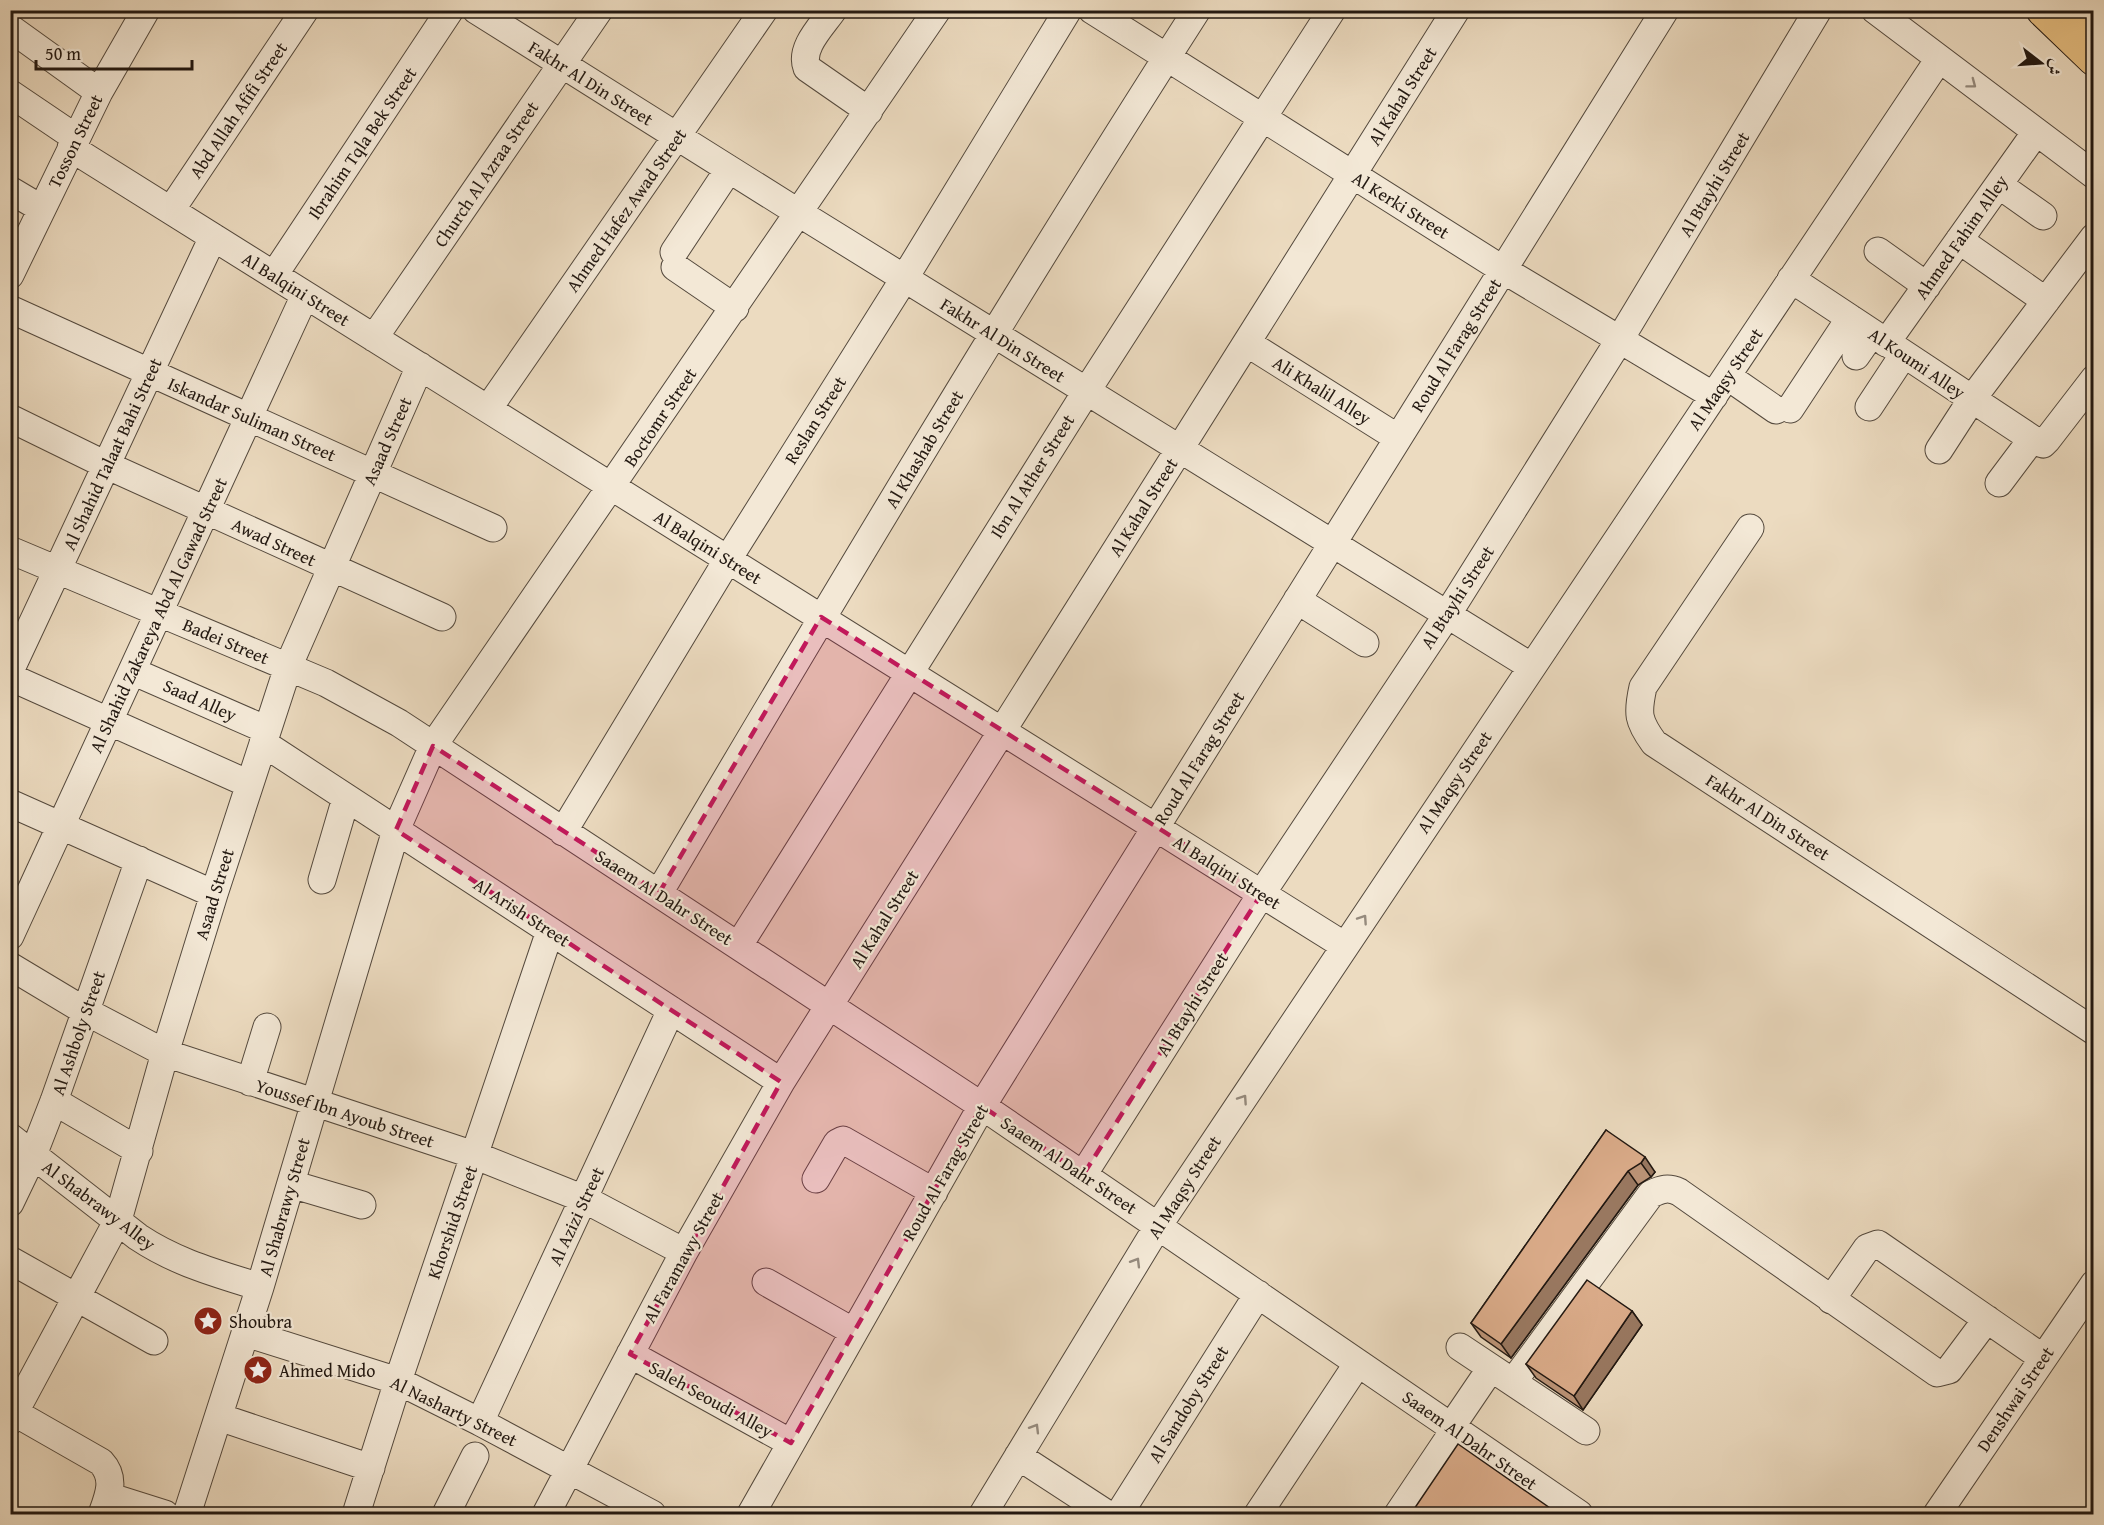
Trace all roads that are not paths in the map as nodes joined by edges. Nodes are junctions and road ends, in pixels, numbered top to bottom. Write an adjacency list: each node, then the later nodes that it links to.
1 (146, 10): 25 (street, Tosson Street)
2 (305, 10): 38 (street, Abd Allah Afifi Street)
3 (450, 10): 47 (street, Ibrahim Tqla Bek Street)
4 (476, 10): 24 (street, Fakhr Al Din Street)
5 (598, 10): 24 (street, Church Al Azraa Street)
6 (764, 10): 30 (street, Ahmed Hafez Awad Street)
7 (833, 10): 27 (street)
8 (1068, 10): 48 (street, Reslan Street)
9 (1092, 10): 21 (street, Al Kerki Street)
10 (1197, 10): 21 (street, Al Khashab Street)
11 (1332, 10): 28 (street, Ibn Al Ather Street)
12 (1456, 10): 33 (street, Al Kahal Street)
13 (1665, 10): 45 (street, Roud Al Farag Street)
14 (1818, 10): 58 (street, Al Btayhi Street)
15 (1875, 10): 22 (street)
16 (2043, 10): 23 (main road)
17 (2087, 10): 19 (main road)
18 (930, 13): 27 (street, Boctomr Street)
19 (2094, 17)
20 (10, 28): 25 (street)
21 (1167, 58): 28 (street, Al Kerki Street); 56 (street, Al Khashab Street)
22 (1939, 59): 29 (street, one-way to 29); 49 (street, Al Maqsy Street)
23 (2094, 59)
24 (562, 64): 30 (street, Fakhr Al Din Street); 57 (street, Church Al Azraa Street)
25 (99, 92): 31 (street, Tosson Street)
26 (11, 93): 31 (street, Al Balqini Street)
27 (869, 111): 39 (street, Boctomr Street)
28 (1263, 117): 33 (street, Al Kerki Street); 66 (street, Ibn Al Ather Street)
29 (2036, 132): 34 (street); 35 (street, Ahmed Fahim Alley)
30 (676, 136): 32 (street, Fakhr Al Din Street); 69 (street, Ahmed Hafez Awad Street)
31 (74, 143): 37 (street, Tosson Street); 38 (street, Al Balqini Street)
32 (729, 169): 39 (street, Fakhr Al Din Street); 53 (street)
33 (1352, 175): 45 (street, Al Kerki Street); 59 (street, Al Kahal Street)
34 (2094, 175)
35 (1999, 184): 40 (street); 43 (street, Ahmed Fahim Alley)
36 (10, 190): 37 (street)
37 (42, 209): 46 (street, Tosson Street)
38 (171, 210): 41 (street, Al Balqini Street)
39 (799, 213): 48 (street, Fakhr Al Din Street); 53 (street, Boctomr Street)
40 (2043, 216)
41 (213, 237): 47 (street, Al Balqini Street); 63 (street, Al Shahid Talaat Bahi Street)
42 (2094, 237): 52 (street)
43 (1959, 240): 50 (street, Ahmed Fahim Alley); 52 (street)
44 (1878, 251): 50 (street)
45 (1502, 269): 58 (street, Al Kerki Street); 72 (street, Roud Al Farag Street)
46 (10, 275)
47 (274, 275): 51 (street, Al Balqini Street)
48 (904, 279): 56 (street, Fakhr Al Din Street); 85 (street, Reslan Street)
49 (1791, 279): 55 (street, Al Koumi Alley); 65 (street, Al Maqsy Street)
50 (1927, 286): 60 (street, Ahmed Fahim Alley)
51 (305, 294): 57 (street, Al Balqini Street); 70 (street, Al Shahid Zakareya Abd Al Gawad Street)
52 (2046, 301): 67 (street)
53 (735, 308): 79 (street, Boctomr Street)
54 (10, 309): 63 (street, Iskandar Suliman Street)
55 (1850, 318): 60 (street, Al Koumi Alley); 65 (street, Al Kerki Street)
56 (994, 334): 66 (street, Fakhr Al Din Street); 92 (street, Al Khashab Street)
57 (374, 338): 62 (street, Al Balqini Street)
58 (1620, 339): 65 (street, Al Kerki Street); 90 (street, Al Btayhi Street)
59 (1246, 343): 72 (street, Ali Khalil Alley); 74 (street, Al Kahal Street)
60 (1888, 343): 61 (street); 67 (street, Al Koumi Alley); 68 (street)
61 (1856, 356)
62 (420, 366): 69 (street, Al Balqini Street); 77 (street, Asaad Street)
63 (150, 372): 70 (street, Iskandar Suliman Street); 76 (street, Al Shahid Talaat Bahi Street)
64 (2094, 379): 73 (street)
65 (1720, 386): 95 (street, Al Maqsy Street)
66 (1086, 392): 74 (street, Fakhr Al Din Street); 98 (street, Ibn Al Ather Street)
67 (1971, 399): 73 (street, Al Koumi Alley); 75 (street)
68 (1869, 407)
69 (488, 409): 79 (street, Al Balqini Street)
70 (249, 417): 77 (street, Iskandar Suliman Street); 80 (street, Al Shahid Zakareya Abd Al Gawad Street)
71 (10, 418): 76 (street, Awad Street)
72 (1398, 438): 83 (street, Roud Al Farag Street)
73 (2037, 441): 78 (street)
74 (1179, 450): 83 (street, Fakhr Al Din Street); 101 (street, Al Kahal Street)
75 (1939, 450)
76 (106, 465): 80 (street, Awad Street); 87 (street, Al Shahid Talaat Bahi Street)
77 (373, 474): 81 (street, Iskandar Suliman Street); 86 (street, Asaad Street)
78 (1999, 483)
79 (612, 487): 85 (street, Al Balqini Street); 103 (street, Boctomr Street)
80 (206, 511): 86 (street, Awad Street); 89 (street, Al Shahid Zakareya Abd Al Gawad Street)
81 (493, 528)
82 (1750, 528): 125 (street, Fakhr Al Din Street)
83 (1332, 544): 88 (street, Roud Al Farag Street); 90 (street, Fakhr Al Din Street)
84 (10, 550): 87 (street, Badei Street)
85 (728, 559): 92 (street, Al Balqini Street); 110 (street, Reslan Street)
86 (331, 568): 91 (street, Awad Street); 94 (street, Asaad Street)
87 (58, 569): 89 (street, Badei Street); 96 (street, Al Shahid Talaat Bahi Street)
88 (1297, 600): 93 (street); 108 (street, Roud Al Farag Street)
89 (159, 612): 94 (street, Badei Street); 97 (street, Al Shahid Zakareya Abd Al Gawad Street)
90 (1447, 615): 95 (street, Fakhr Al Din Street); 114 (street, Al Btayhi Street)
91 (442, 617)
92 (821, 617): 98 (street, Al Balqini Street); 113 (street, Al Khashab Street)
93 (1365, 643)
94 (288, 667): 102 (street, Asaad Street); 103 (street, Badei Street)
95 (1532, 667): 119 (street, Al Maqsy Street, one-way to 95)
96 (10, 670)
97 (132, 671): 100 (street, Al Shahid Zakareya Abd Al Gawad Street); 102 (street, Saad Alley)
98 (908, 672): 101 (street, Al Balqini Street); 118 (street, Ibn Al Ather Street)
99 (10, 677): 100 (street)
100 (109, 721): 104 (street); 107 (street, Al Shahid Zakareya Abd Al Gawad Street)
101 (1002, 731): 108 (street, Al Balqini Street); 121 (street, Al Kahal Street)
102 (265, 736): 104 (street, Asaad Street); 105 (street, Al Arish Street)
103 (433, 746): 109 (street, Boctomr Street); 110 (street, Saaem Al Dahr Street)
104 (249, 784): 115 (street, Asaad Street)
105 (346, 798): 109 (street, Al Arish Street); 112 (street)
106 (10, 803): 107 (street)
107 (61, 826): 111 (street); 117 (street, Al Shahid Zakareya Abd Al Gawad Street)
108 (1156, 827): 114 (street, Al Balqini Street); 131 (street, Roud Al Farag Street)
109 (396, 830): 116 (street, Al Arish Street); 130 (street, Al Shabrawy Street)
110 (563, 832): 113 (street, Saaem Al Dahr Street)
111 (139, 860): 115 (street); 123 (street, Al Ashboly Street)
112 (322, 880)
113 (658, 893): 118 (street, Saaem Al Dahr Street)
114 (1262, 893): 119 (street, Al Balqini Street); 136 (street, Al Btayhi Street)
115 (214, 894): 126 (street, Asaad Street)
116 (550, 931): 122 (street, Al Arish Street); 135 (street, Khorshid Street)
117 (10, 936)
118 (739, 945): 121 (street, Saaem Al Dahr Street)
119 (1345, 946): 144 (street, Al Maqsy Street, one-way to 119)
120 (10, 966): 123 (street, Youssef Ibn Ayoub Street)
121 (830, 1005): 128 (street, Al Faramawy Street); 131 (street, Saaem Al Dahr Street)
122 (672, 1010): 128 (street, Al Arish Street); 140 (street, Al Azizi Street)
123 (85, 1011): 126 (street, Youssef Ibn Ayoub Street); 129 (street, Al Ashboly Street)
124 (267, 1027): 127 (street)
125 (2094, 1030)
126 (165, 1053): 127 (street, Youssef Ibn Ayoub Street); 133 (street, Asaad Street)
127 (250, 1082): 130 (street, Youssef Ibn Ayoub Street)
128 (781, 1082): 145 (street, Al Faramawy Street)
129 (54, 1101): 133 (street); 134 (street, Al Ashboly Street)
130 (314, 1102): 135 (street, Youssef Ibn Ayoub Street); 138 (street, Al Shabrawy Street)
131 (982, 1106): 136 (street, Saaem Al Dahr Street); 139 (street, Roud Al Farag Street)
132 (10, 1137): 134 (street, Al Shabrawy Alley)
133 (139, 1151): 143 (street, Asaad Street)
134 (33, 1155): 141 (street, Al Ashboly Street); 143 (street, Al Shabrawy Alley)
135 (474, 1155): 140 (street, Youssef Ibn Ayoub Street); 162 (street, Khorshid Street)
136 (1083, 1175): 144 (street, Saaem Al Dahr Street)
137 (816, 1179): 139 (street)
138 (291, 1184): 142 (street); 149 (street, Al Shabrawy Street)
139 (934, 1192): 154 (street, Roud Al Farag Street)
140 (584, 1199): 145 (street, Youssef Ibn Ayoub Street); 166 (street, Al Azizi Street)
141 (10, 1203)
142 (362, 1205)
143 (118, 1220): 149 (street, Al Shabrawy Alley); 151 (street, Asaad Street)
144 (1158, 1226): 150 (street, Saaem Al Dahr Street); 171 (street, Al Maqsy Street, one-way to 144)
145 (684, 1252): 158 (street, Al Faramawy Street)
146 (10, 1260): 151 (street)
147 (766, 1282): 154 (street)
148 (2094, 1284): 159 (street, Denshwai Street)
149 (260, 1287): 155 (street, Al Shabrawy Street)
150 (1258, 1294): 160 (street, Saaem Al Dahr Street); 184 (street, Al Sandoby Street)
151 (77, 1299): 156 (street); 164 (street, Asaad Street)
152 (1831, 1300): 153 (street); 153 (street); 163 (street)
153 (1987, 1318): 159 (street)
154 (854, 1332): 169 (street, Roud Al Farag Street)
155 (246, 1333): 162 (street, Al Nasharty Street); 165 (street, Al Shabrawy Street)
156 (154, 1341)
157 (1460, 1347): 161 (street)
158 (630, 1354): 169 (street, Saleh Seoudi Alley); 173 (street, Al Faramawy Street)
159 (2043, 1358): 188 (street, Denshwai Street)
160 (1358, 1363): 167 (street, Saaem Al Dahr Street); 185 (street)
161 (1491, 1368): 163 (street); 167 (street)
162 (398, 1381): 166 (street, Al Nasharty Street); 172 (street, Khorshid Street)
163 (1513, 1383): 168 (street)
164 (12, 1414): 174 (street)
165 (219, 1417): 172 (street); 176 (street, Al Shabrawy Street)
166 (480, 1422): 173 (street, Al Nasharty Street)
167 (1453, 1428): 186 (street); 187 (street, Saaem Al Dahr Street)
168 (1586, 1431)
169 (791, 1443): 181 (street, Roud Al Farag Street)
170 (474, 1456): 178 (street)
171 (1018, 1456): 182 (street, Al Maqsy Street); 183 (street)
172 (371, 1468): 177 (street, Khorshid Street)
173 (570, 1470): 179 (street, Al Faramawy Street); 180 (street, Al Nasharty Street)
174 (105, 1505): 175 (street)
175 (165, 1515)
176 (187, 1515)
177 (356, 1515)
178 (446, 1515)
179 (546, 1515)
180 (652, 1515)
181 (751, 1515)
182 (983, 1515)
183 (1107, 1515)
184 (1119, 1515)
185 (1258, 1515)
186 (1398, 1515)
187 (1579, 1515)
188 (1937, 1515)

